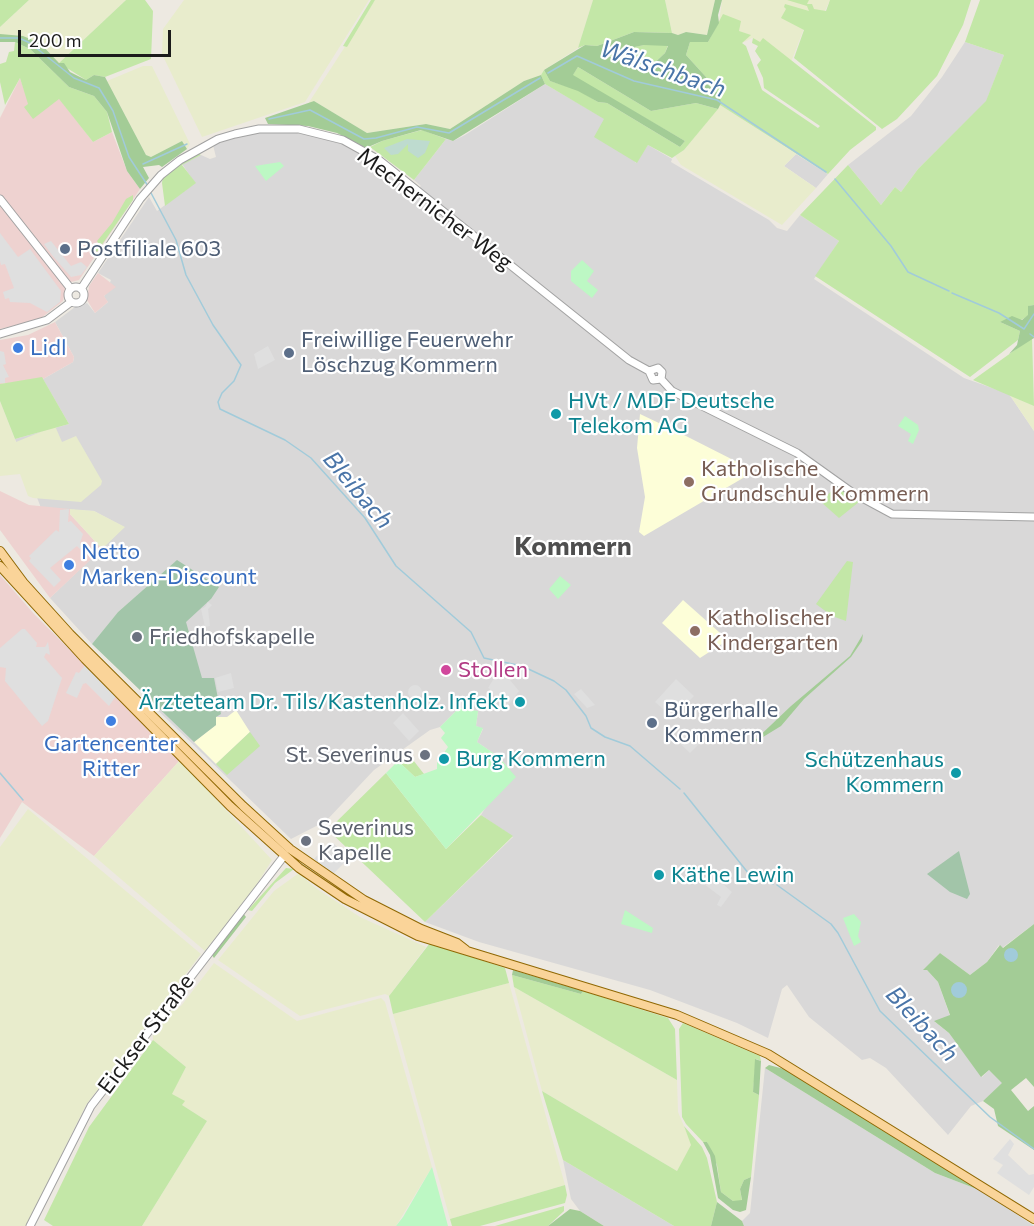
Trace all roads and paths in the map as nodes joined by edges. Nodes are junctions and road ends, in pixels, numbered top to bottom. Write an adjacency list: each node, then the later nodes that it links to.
1 (0, 199): 2 (street)
2 (71, 289): 3 (street); 4 (street)
3 (81, 289): 4 (street); 6 (street, Mechernicher Weg)
4 (71, 302): 5 (street)
5 (0, 334)
6 (1034, 517)
7 (0, 551): 10 (main road)
8 (0, 566): 9 (main road)
9 (284, 855): 10 (main road); 12 (street, Eickser Straße)
10 (466, 950): 11 (main road)
11 (1034, 1219)
12 (30, 1226)

